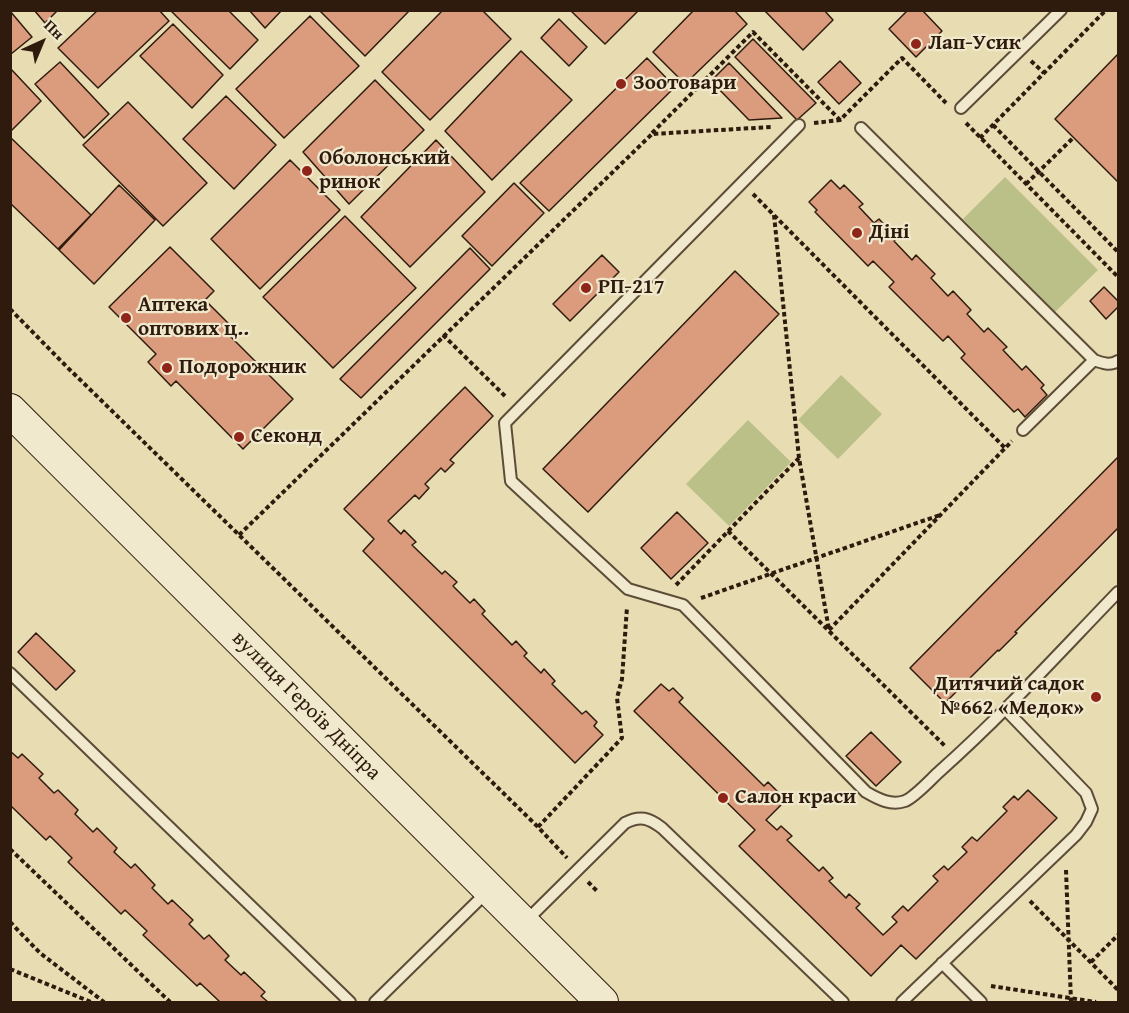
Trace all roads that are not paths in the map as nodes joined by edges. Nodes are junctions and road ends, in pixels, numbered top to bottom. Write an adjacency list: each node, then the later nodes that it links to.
1 (1060, 10): 2 (lane)
2 (961, 108)
3 (799, 125): 11 (lane)
4 (861, 128): 5 (lane)
5 (1094, 360): 6 (lane); 8 (lane)
6 (1119, 361)
7 (10, 410): 12 (main road, вулиця Героїв Дніпра)
8 (1023, 430)
9 (1119, 592): 11 (lane)
10 (10, 673): 15 (lane)
11 (1005, 709): 14 (lane)
12 (490, 890): 13 (main road, вулиця Героїв Дніпра); 16 (lane)
13 (523, 923): 17 (main road, вулиця Героїв Дніпра); 18 (lane)
14 (942, 963): 19 (lane); 20 (lane)
15 (350, 1002)
16 (375, 1002)
17 (602, 1002)
18 (843, 1002)
19 (902, 1002)
20 (981, 1002)

